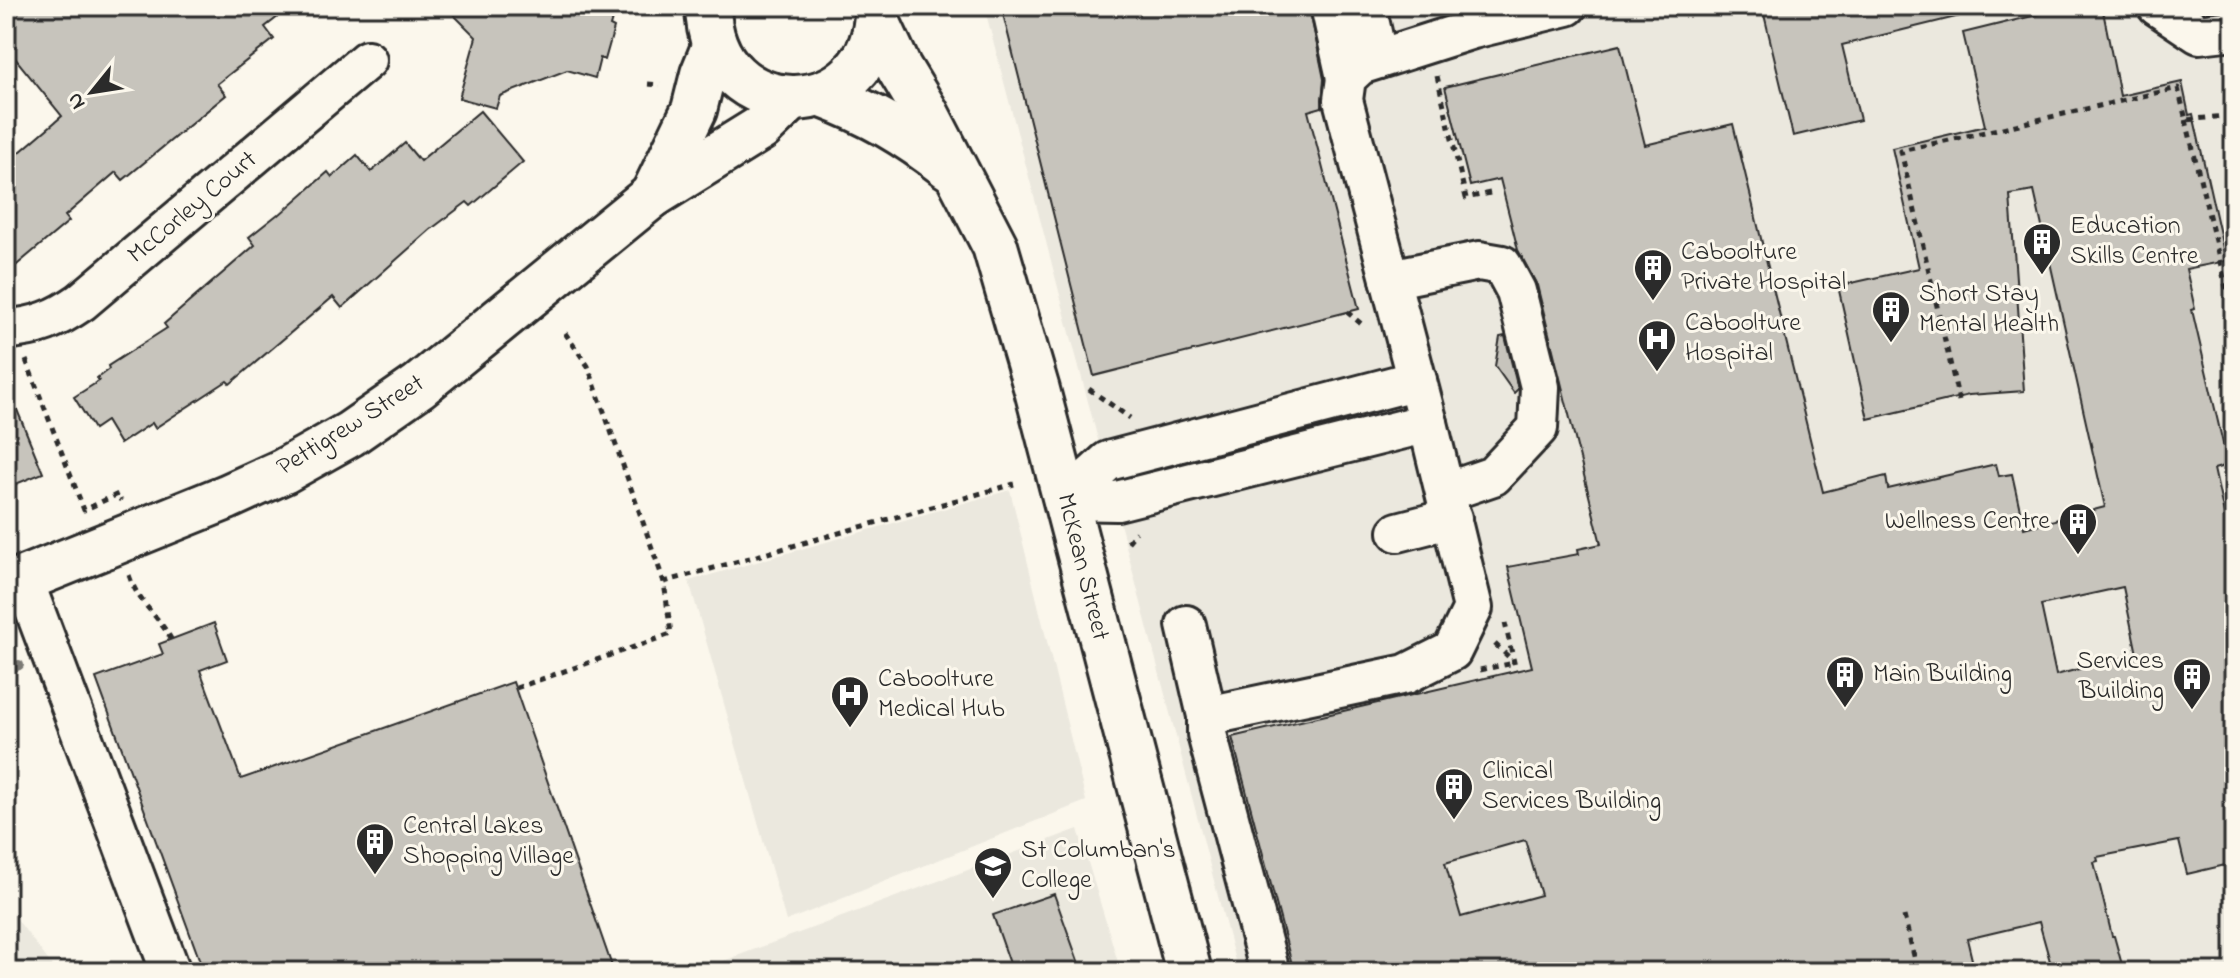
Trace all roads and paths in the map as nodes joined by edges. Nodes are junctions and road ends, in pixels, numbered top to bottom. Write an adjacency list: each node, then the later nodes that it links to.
1 (1330, 6): 13 (street)
2 (1345, 6): 13 (street)
3 (1366, 6): 13 (street)
4 (1384, 6): 13 (street)
5 (1567, 6): 8 (street)
6 (2157, 6): 10 (street)
7 (877, 14): 14 (main road, Pettigrew Street); 17 (main road, McKean Street)
8 (1471, 17): 11 (street)
9 (711, 26): 14 (main road, McKean Street); 19 (main road, Pettigrew Street)
10 (2234, 30)
11 (1433, 42): 13 (street); 18 (path)
12 (367, 60): 22 (street, McCorley Court)
13 (1370, 64): 20 (street)
14 (806, 96): 17 (main road, McKean Street); 19 (main road, Pettigrew Street)
15 (2234, 115): 16 (path)
16 (2186, 120): 21 (path); 25 (path)
17 (954, 171): 28 (main road, McKean Street)
18 (1495, 192)
19 (653, 195): 34 (main road, Pettigrew Street)
20 (1390, 279): 24 (street); 29 (street)
21 (2234, 285)
22 (15, 329): 30 (path)
23 (565, 333): 33 (path)
24 (1417, 380): 26 (street); 28 (street)
25 (1959, 401)
26 (1428, 423): 28 (street); 29 (street)
27 (1014, 484): 33 (path)
28 (1065, 500): 41 (main road, McKean Street)
29 (1449, 505): 31 (street); 38 (street)
30 (125, 509)
31 (1398, 532)
32 (128, 570): 36 (path)
33 (664, 582): 37 (path)
34 (14, 583): 40 (street)
35 (1186, 625): 38 (street)
36 (171, 639)
37 (516, 688)
38 (1207, 716): 42 (street)
39 (1904, 916): 43 (path)
40 (171, 972)
41 (1189, 972)
42 (1270, 972)
43 (1918, 972)

